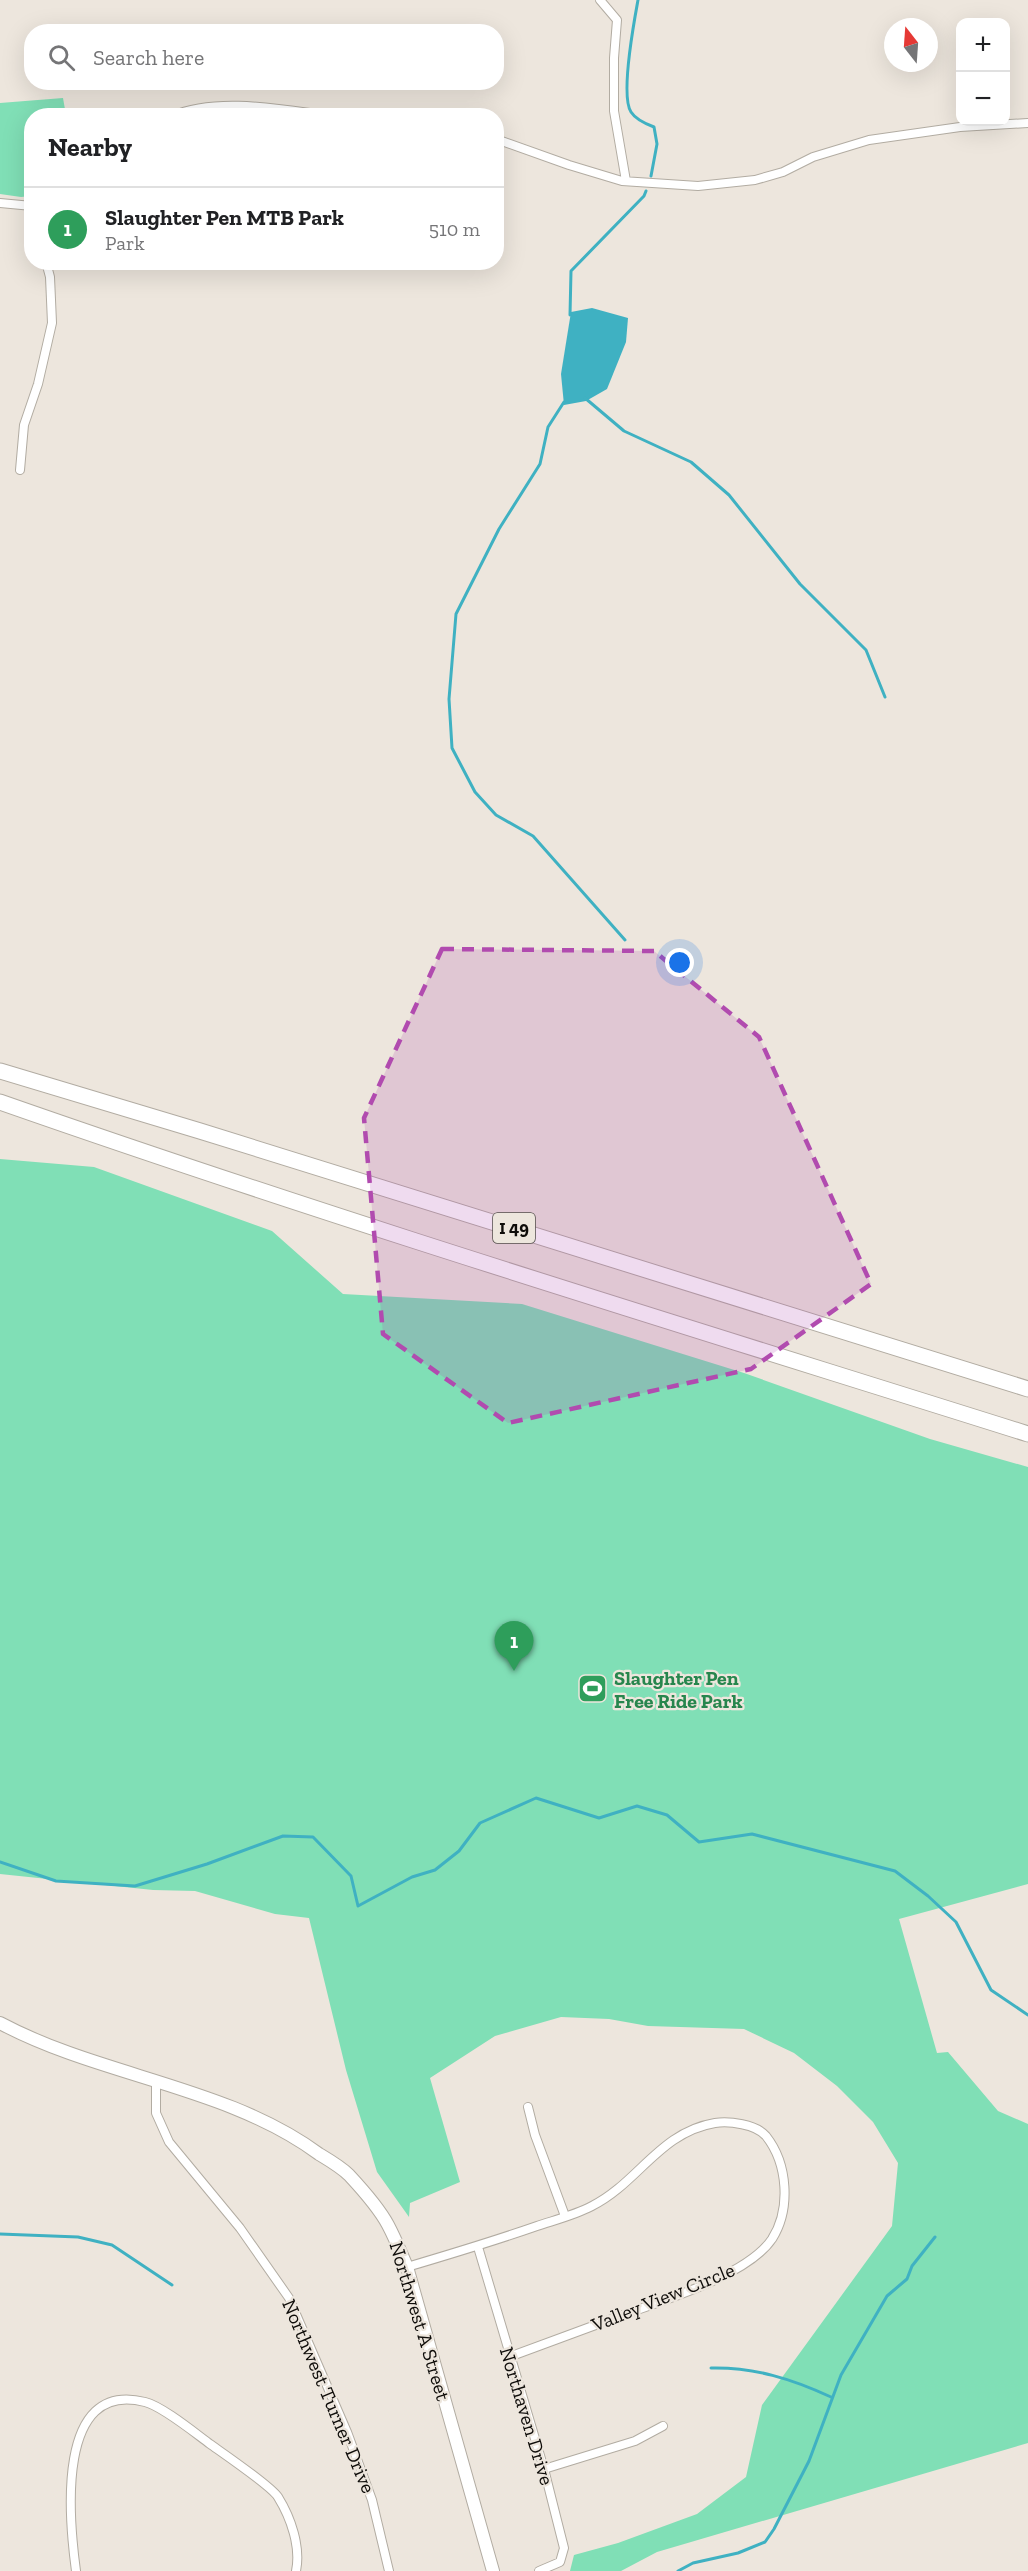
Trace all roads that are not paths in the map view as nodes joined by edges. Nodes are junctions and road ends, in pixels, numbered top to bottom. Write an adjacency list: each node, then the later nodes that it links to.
1 (600, 0): 6 (street)
2 (199, 108): 3 (street)
3 (260, 108)
4 (1028, 123): 6 (street)
5 (504, 142): 6 (street)
6 (627, 181)
7 (0, 203): 8 (street)
8 (24, 205)
9 (48, 270): 10 (street)
10 (20, 470)
11 (0, 1071): 13 (highway, I 49)
12 (0, 1102): 14 (highway, I 49)
13 (1028, 1389)
14 (1028, 1434)
15 (0, 2023): 16 (street, Northwest A Street)
16 (156, 2082): 20 (street, Northwest A Street); 26 (street, Northwest Turner Drive)
17 (528, 2106): 18 (street)
18 (565, 2216): 19 (street, Valley View Circle); 21 (street, Valley View Circle)
19 (478, 2247): 20 (street, Valley View Circle); 21 (street, Northaven Drive)
20 (407, 2267): 27 (street, Northwest A Street)
21 (509, 2357): 23 (street, Northaven Drive)
22 (663, 2426): 23 (street)
23 (544, 2469): 28 (street, Northaven Drive)
24 (76, 2571): 25 (street)
25 (296, 2571)
26 (389, 2571)
27 (493, 2571)
28 (539, 2571)

